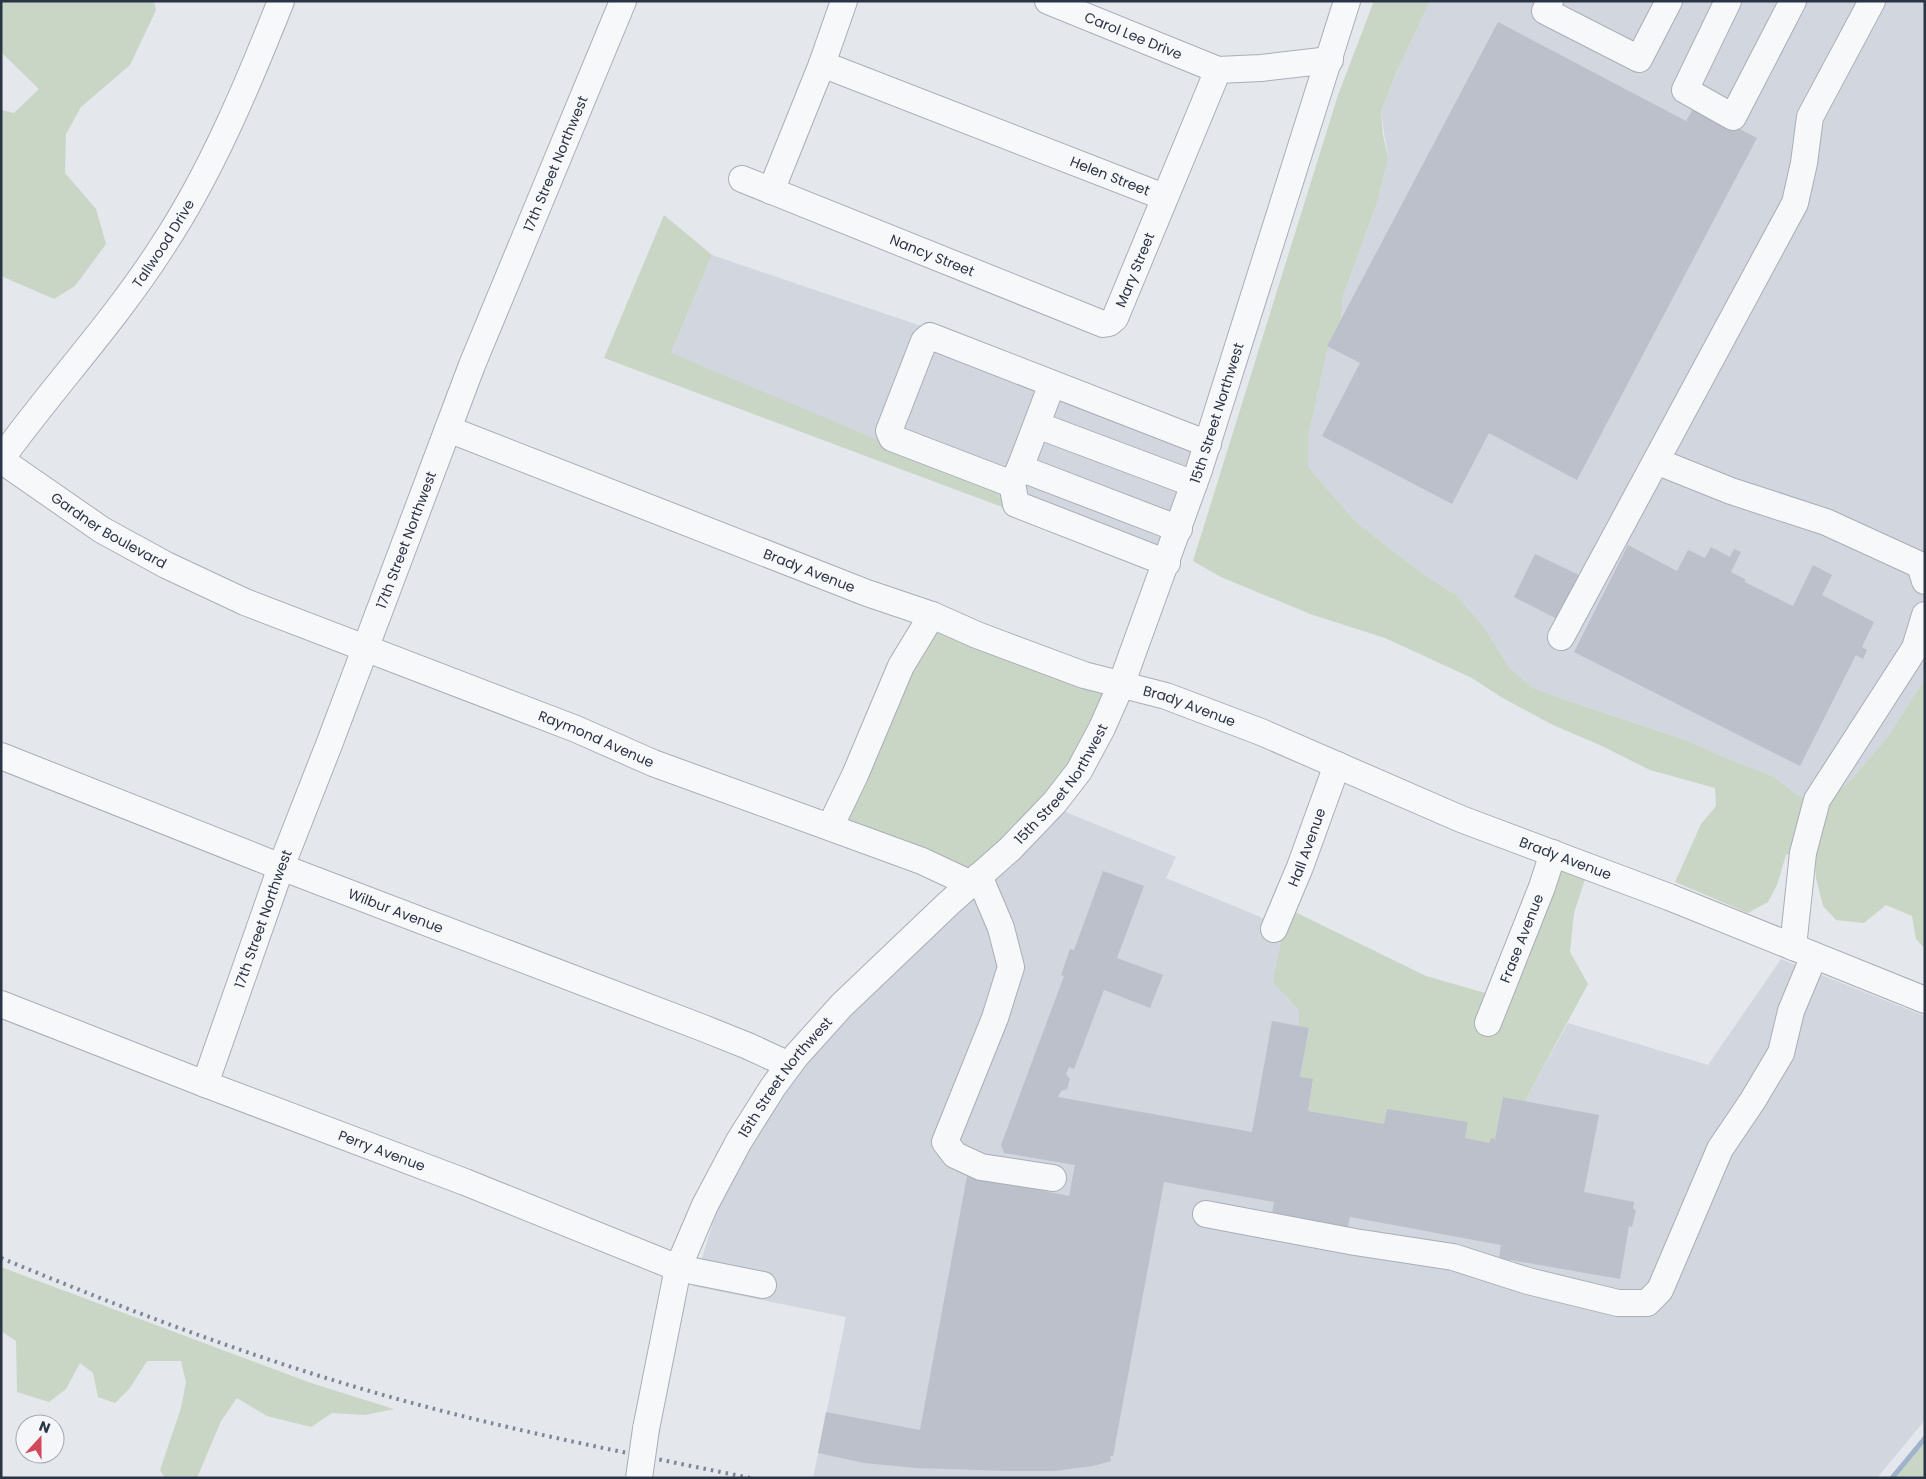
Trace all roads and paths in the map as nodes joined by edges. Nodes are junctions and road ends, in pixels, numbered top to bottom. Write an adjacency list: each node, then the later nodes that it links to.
1 (282, 1): 22 (street, Tallwood Drive)
2 (622, 1): 20 (street, 17th Street Northwest)
3 (844, 1): 12 (street)
4 (1048, 1): 13 (street, Carol Lee Drive)
5 (1347, 1): 11 (street, 15th Street Northwest)
6 (1550, 1): 7 (street)
7 (1669, 1)
8 (1728, 1): 9 (street)
9 (1793, 1)
10 (1872, 1): 23 (street)
11 (1330, 60): 13 (street); 21 (street, 15th Street Northwest)
12 (822, 64): 15 (street); 16 (street, Helen Street)
13 (1218, 70): 16 (street, Helen Street)
14 (742, 179): 15 (street, Nancy Street)
15 (771, 191): 17 (street, Nancy Street)
16 (1164, 198): 17 (street, Mary Street)
17 (1092, 320)
18 (1052, 384): 19 (street); 21 (street); 24 (street)
19 (1036, 425): 24 (street); 25 (street)
20 (448, 429): 31 (street, Brady Avenue); 33 (street, 17th Street Northwest)
21 (1208, 444): 25 (street, 15th Street Northwest)
22 (1, 459): 29 (street, Gardner Boulevard)
23 (1656, 461): 28 (street); 32 (street)
24 (1016, 476): 26 (street); 27 (street)
25 (1194, 484): 26 (street, 15th Street Northwest)
26 (1179, 529): 27 (street, 15th Street Northwest)
27 (1167, 563): 34 (street, 15th Street Northwest)
28 (1925, 581)
29 (221, 591): 33 (street, Raymond Avenue)
30 (1925, 614): 42 (street)
31 (932, 616): 34 (street, Brady Avenue); 37 (street)
32 (1560, 637)
33 (365, 647): 37 (street, Raymond Avenue); 39 (street, 17th Street Northwest)
34 (1121, 685): 36 (street, Brady Avenue); 40 (street, 15th Street Northwest)
35 (1, 756): 39 (street, Wilbur Avenue)
36 (1336, 765): 38 (street, Brady Avenue); 41 (street, Hall Avenue)
37 (830, 827): 40 (street, Raymond Avenue)
38 (1553, 853): 42 (street, Brady Avenue); 45 (street, Frase Avenue)
39 (281, 867): 46 (street, Wilbur Avenue); 47 (street, 17th Street Northwest)
40 (975, 880): 46 (street, 15th Street Northwest); 48 (street)
41 (1274, 929)
42 (1804, 951): 43 (street, Brady Avenue); 49 (street)
43 (1925, 1000)
44 (1, 1004): 47 (street, Perry Avenue)
45 (1488, 1024)
46 (789, 1065): 50 (street, 15th Street Northwest)
47 (204, 1084): 50 (street, Perry Avenue)
48 (1053, 1178)
49 (1206, 1214)
50 (678, 1268): 51 (street, Perry Avenue); 52 (street, 15th Street Northwest, bridge)
51 (763, 1285)
52 (639, 1478)

